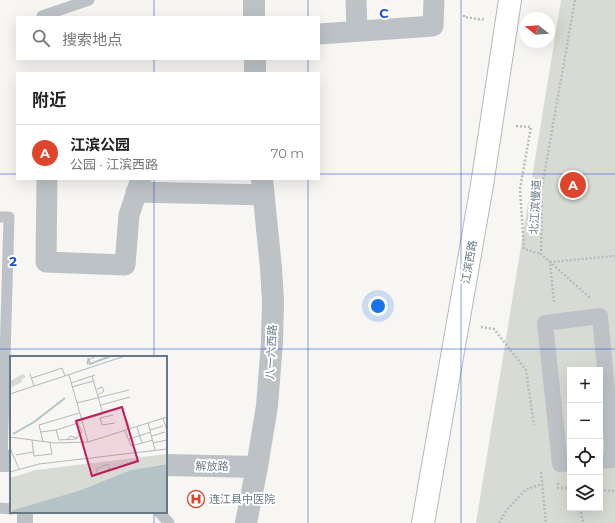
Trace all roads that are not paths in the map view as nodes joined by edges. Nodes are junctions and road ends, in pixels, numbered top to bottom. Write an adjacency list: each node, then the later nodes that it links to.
1 (89, 0): 6 (lane)
2 (254, 0): 7 (street)
3 (356, 0): 8 (street)
4 (434, 0): 8 (street)
5 (510, 0): 26 (main road, 江滨西路)
6 (42, 16)
7 (254, 16)
8 (357, 31): 9 (street)
9 (320, 34)
10 (255, 60): 11 (street)
11 (255, 72)
12 (47, 180): 13 (street)
13 (139, 186): 14 (street)
14 (263, 187): 20 (street, 八一六西路)
15 (0, 216): 16 (lane)
16 (4, 461)
17 (603, 461): 18 (street)
18 (567, 463)
19 (167, 465): 20 (street, 解放路)
20 (257, 467): 25 (street, 八一六西路)
21 (0, 508): 22 (lane)
22 (10, 509)
23 (160, 513): 24 (lane)
24 (169, 523)
25 (246, 523)
26 (423, 523)

